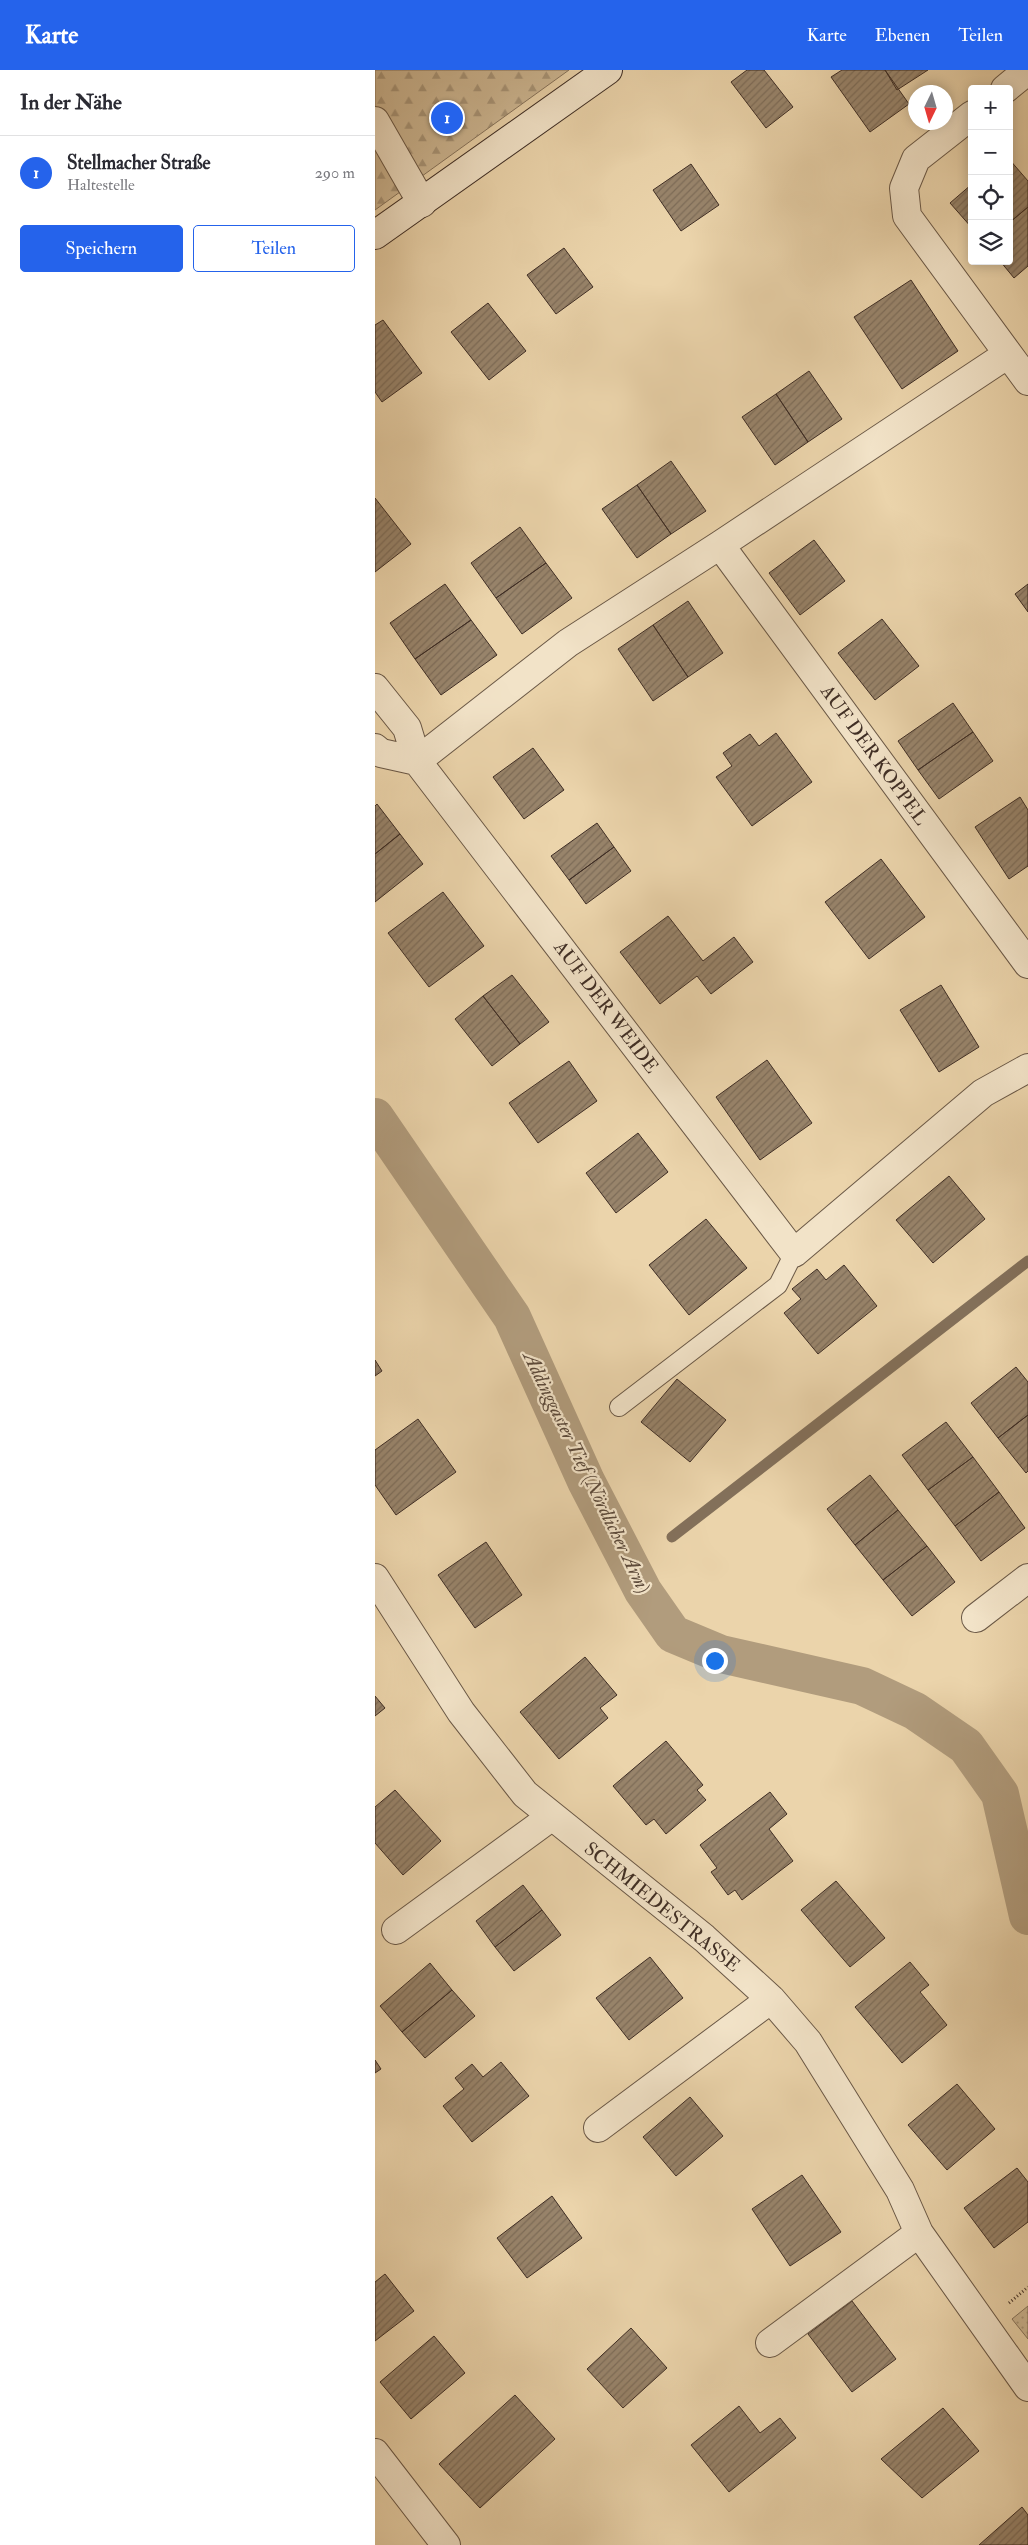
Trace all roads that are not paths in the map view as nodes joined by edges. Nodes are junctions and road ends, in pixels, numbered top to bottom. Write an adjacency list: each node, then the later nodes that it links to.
1 (608, 70): 6 (street)
2 (1028, 70): 3 (street)
3 (1010, 85)
4 (968, 118): 8 (street)
5 (375, 121): 6 (street)
6 (422, 203): 7 (street)
7 (375, 235)
8 (1008, 354): 9 (street); 10 (street)
9 (1028, 381)
10 (721, 545): 13 (street); 14 (street, AUF DER KOPPEL)
11 (375, 688): 13 (street, AUF DER WEIDE)
12 (375, 748): 13 (street)
13 (417, 761): 16 (street, AUF DER WEIDE)
14 (1028, 964)
15 (1028, 1068): 16 (street)
16 (794, 1253): 17 (lane)
17 (619, 1407)
18 (375, 1578): 21 (street, SCHMIEDESTRASSE)
19 (1028, 1578): 20 (street)
20 (976, 1618)
21 (551, 1817): 22 (street); 23 (street, SCHMIEDESTRASSE)
22 (396, 1930)
23 (771, 1999): 24 (street); 25 (street, SCHMIEDESTRASSE)
24 (597, 2128)
25 (919, 2233): 26 (street); 27 (street, SCHMIEDESTRASSE)
26 (770, 2343)
27 (1028, 2387)
28 (375, 2454): 29 (street)
29 (446, 2545)

